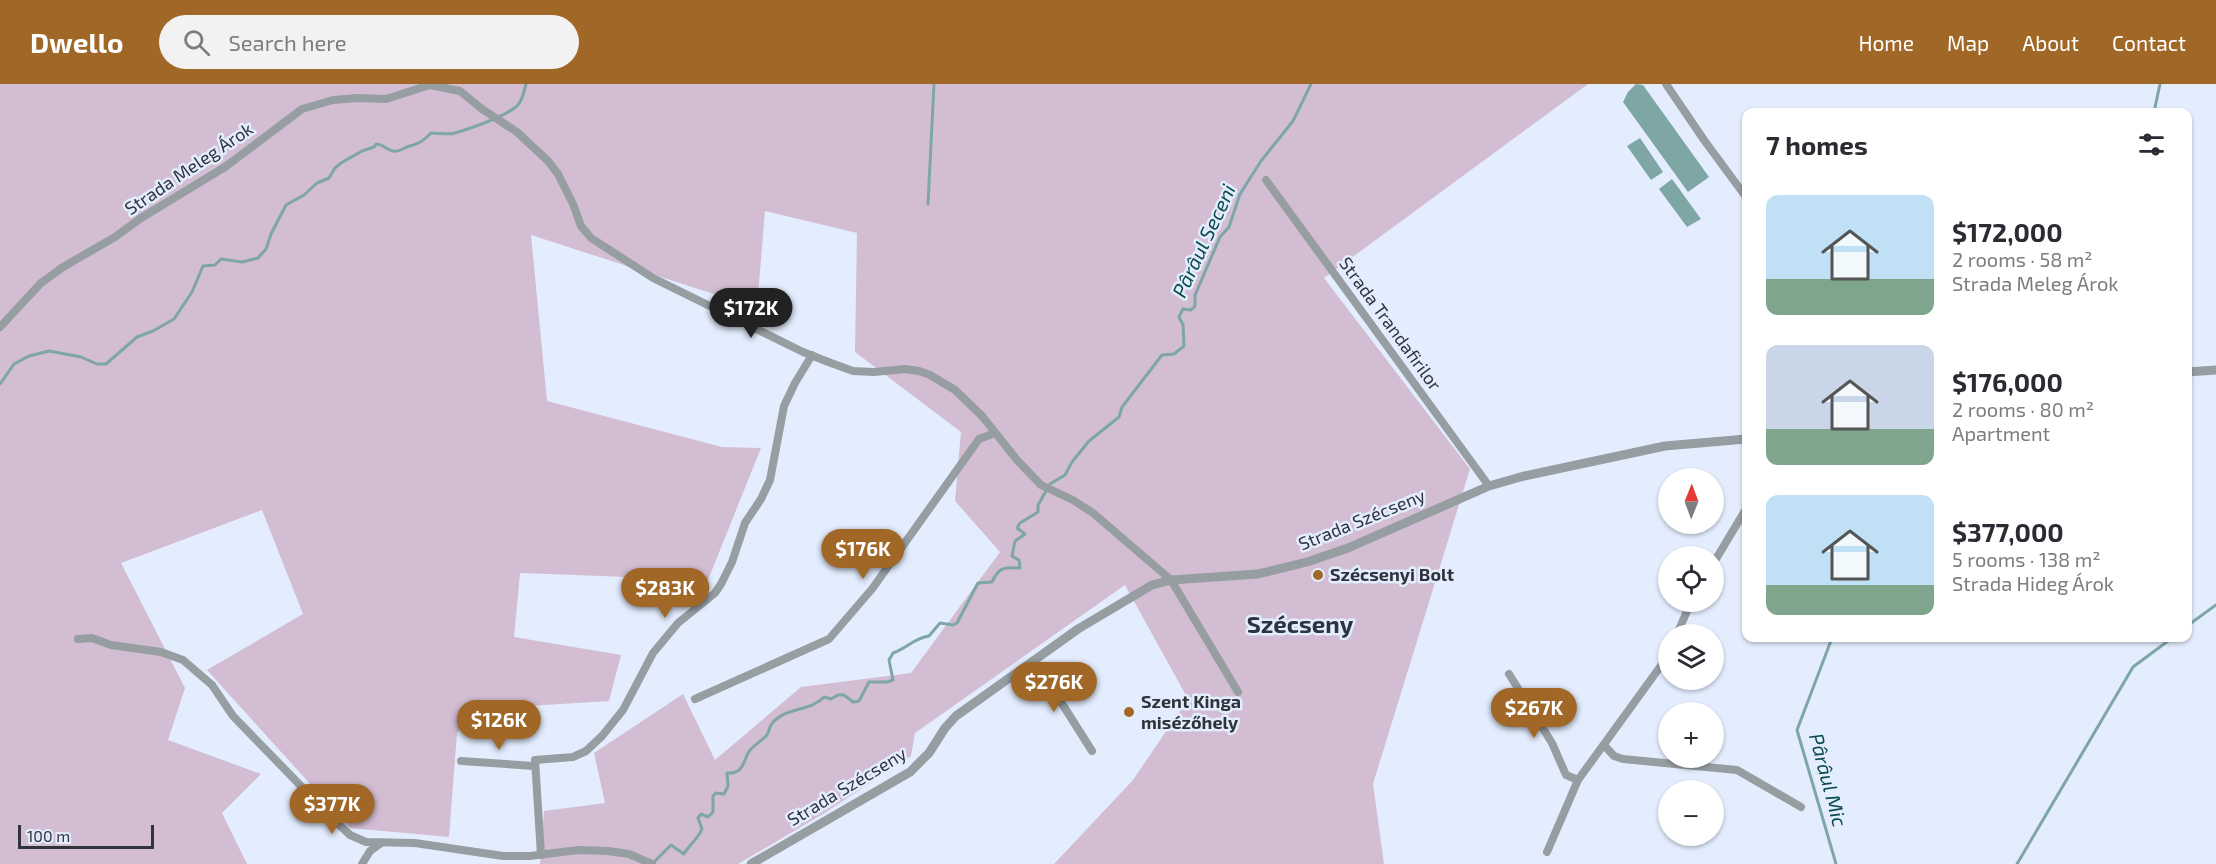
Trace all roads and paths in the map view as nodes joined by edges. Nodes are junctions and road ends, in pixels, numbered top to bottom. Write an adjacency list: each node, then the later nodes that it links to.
1 (1666, 84): 3 (street)
2 (1266, 180): 10 (street, Strada Trandafirilor)
3 (1742, 192)
4 (0, 327): 5 (street, Strada Meleg Árok)
5 (812, 355): 8 (street, Strada Meleg Árok); 23 (street)
6 (2216, 370): 7 (street)
7 (2192, 372)
8 (995, 433): 13 (street, Strada Meleg Árok); 19 (street)
9 (1742, 439): 10 (street, Strada Szécseny)
10 (1489, 486): 13 (street, Strada Szécseny)
11 (1742, 516): 12 (street)
12 (1724, 546)
13 (1171, 580): 15 (street, Strada Szécseny); 18 (street, Strada Meleg Árok)
14 (78, 639): 26 (street)
15 (1035, 661): 21 (street); 31 (street, Strada Szécseny)
16 (1658, 670): 20 (street)
17 (1509, 674): 24 (street)
18 (1238, 692)
19 (695, 699)
20 (1604, 745): 24 (street); 25 (street)
21 (1092, 751)
22 (461, 761): 23 (street)
23 (534, 766): 28 (street)
24 (1578, 780): 27 (street)
25 (1801, 807)
26 (381, 843): 28 (street); 29 (street)
27 (1547, 852)
28 (541, 855): 30 (street)
29 (362, 864)
30 (651, 864)
31 (751, 864)

